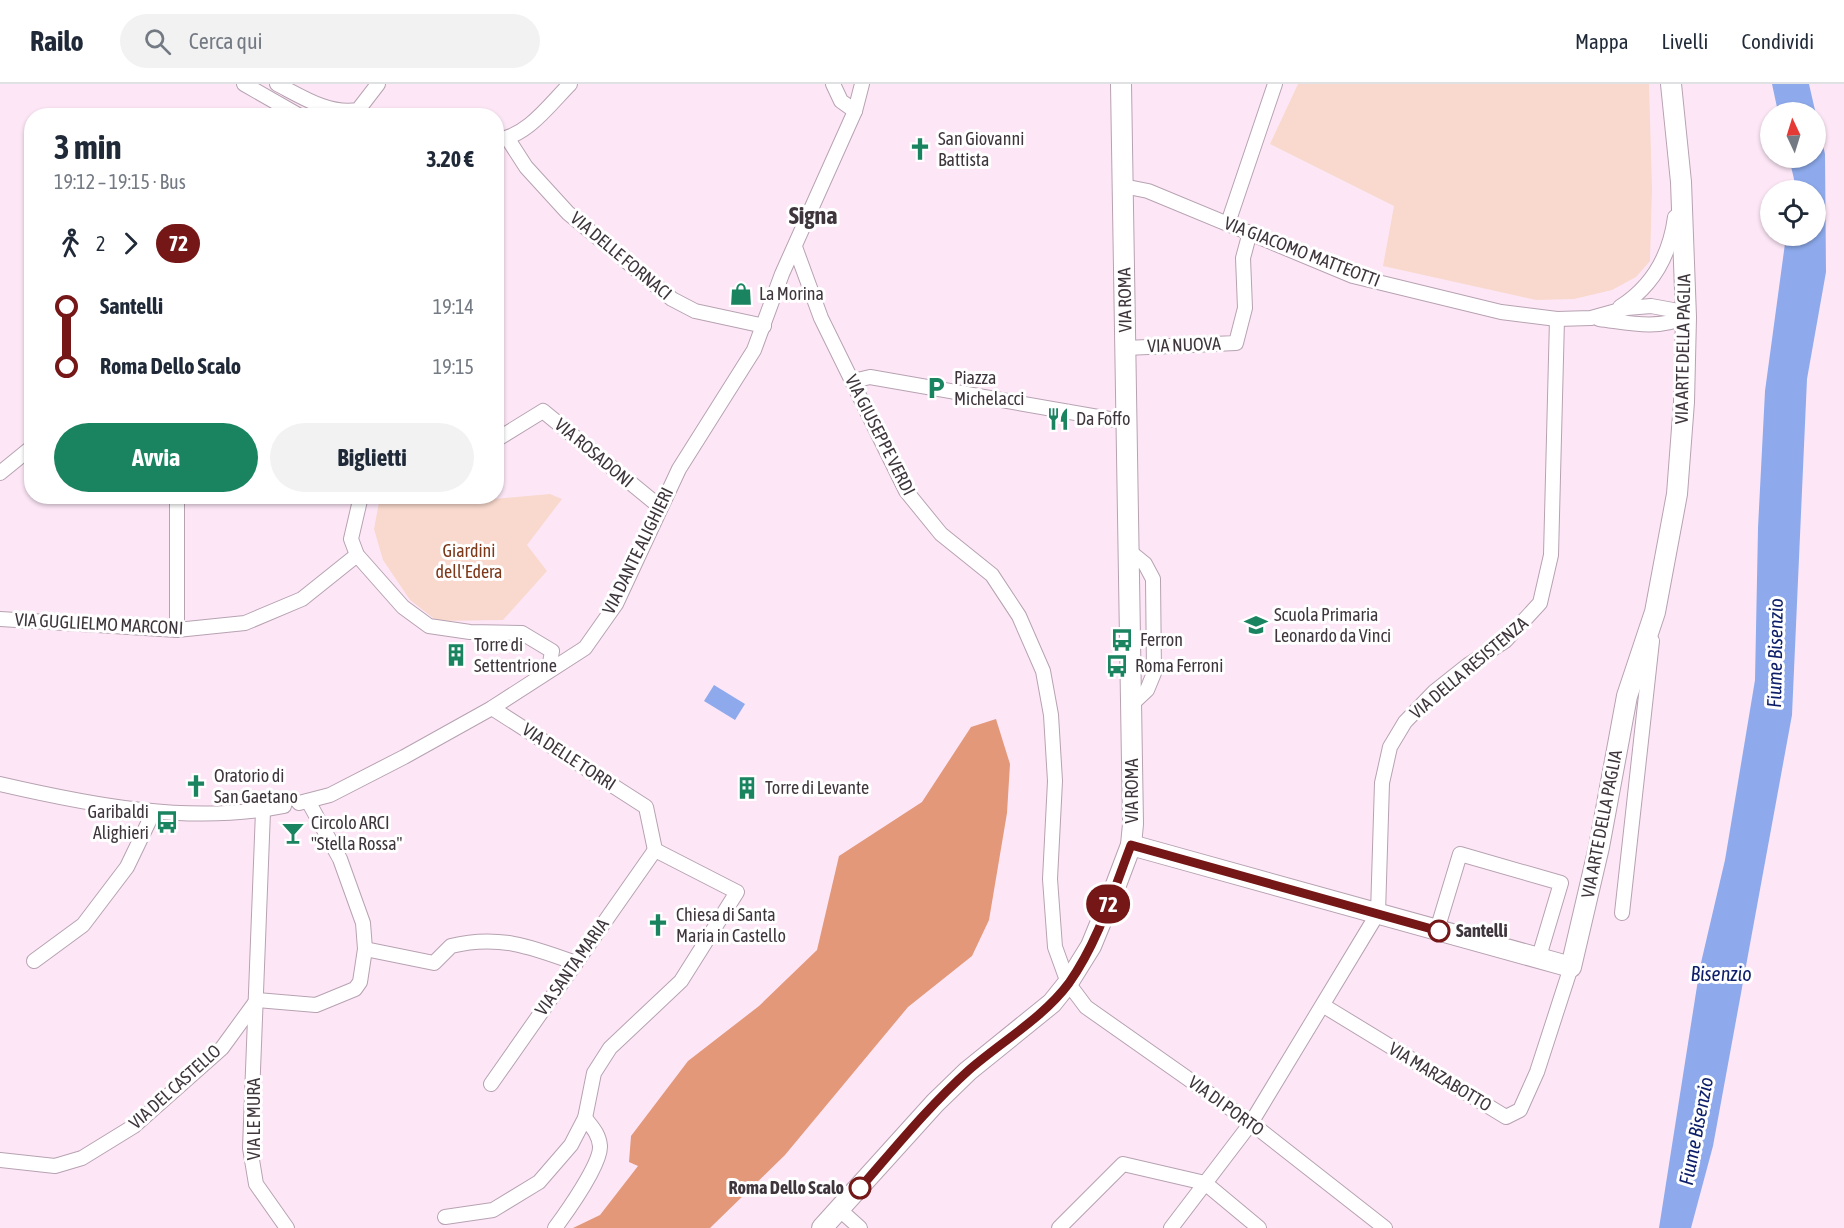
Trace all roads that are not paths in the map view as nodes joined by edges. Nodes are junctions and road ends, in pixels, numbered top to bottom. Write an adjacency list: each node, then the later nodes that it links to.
1 (244, 84): 10 (street)
2 (277, 84): 11 (street)
3 (378, 84): 12 (street)
4 (570, 84): 14 (street)
5 (833, 84): 13 (street)
6 (862, 84): 13 (street)
7 (1121, 84): 17 (main road, VIA ROMA)
8 (1275, 84): 18 (street)
9 (1671, 84): 16 (main road, VIA ARTE DELLA PAGLIA)
10 (286, 108)
11 (334, 108)
12 (360, 108)
13 (855, 111): 20 (street)
14 (504, 138)
15 (504, 141): 25 (street, VIA DELLE FORNACI)
16 (1681, 182): 21 (street, VIA GIACOMO MATTEOTTI); 22 (main road, VIA ARTE DELLA PAGLIA)
17 (1123, 186): 18 (street, VIA GIACOMO MATTEOTTI); 26 (main road, VIA ROMA)
18 (1228, 223): 19 (street, VIA GIACOMO MATTEOTTI)
19 (1250, 232): 24 (street, VIA GIACOMO MATTEOTTI); 26 (street, VIA NUOVA)
20 (795, 247): 25 (street, VIA DANTE ALIGHIERI); 27 (street, VIA GIUSEPPE VERDI)
21 (1613, 312): 22 (street, VIA GIACOMO MATTEOTTI); 23 (street, VIA GIACOMO MATTEOTTI)
22 (1686, 317): 23 (street, VIA GIACOMO MATTEOTTI); 36 (main road, VIA ARTE DELLA PAGLIA)
23 (1591, 318): 24 (street, VIA GIACOMO MATTEOTTI)
24 (1557, 319): 47 (street, VIA DELLA RESISTENZA)
25 (764, 326): 34 (street, VIA DANTE ALIGHIERI)
26 (1126, 348): 28 (main road, VIA ROMA)
27 (853, 381): 28 (street); 55 (street, VIA GIUSEPPE VERDI)
28 (1127, 422): 45 (main road, VIA ROMA)
29 (504, 435): 34 (street, VIA ROSADONI)
30 (24, 454): 31 (street)
31 (0, 473)
32 (177, 504): 38 (street)
33 (359, 504): 35 (street)
34 (660, 507): 39 (street, VIA DANTE ALIGHIERI)
35 (357, 555): 38 (street, VIA GUGLIELMO MARCONI); 39 (street)
36 (1655, 612): 48 (street, VIA ARTE DELLA PAGLIA); 54 (main road, VIA ARTE DELLA PAGLIA)
37 (0, 619): 38 (street, VIA GUGLIELMO MARCONI)
38 (177, 630)
39 (549, 669): 40 (street, VIA DANTE ALIGHIERI)
40 (492, 708): 46 (street, VIA DELLE TORRI); 50 (street, VIA DANTE ALIGHIERI)
41 (0, 784): 44 (street)
42 (284, 806): 43 (street)
43 (262, 811): 44 (street); 56 (street)
44 (153, 813): 52 (street)
45 (1131, 845): 47 (main road); 55 (main road, VIA ROMA)
46 (655, 850): 53 (street, VIA SANTA MARIA); 59 (street)
47 (1378, 913): 49 (main road); 57 (street, VIA DELLA RESISTENZA)
48 (1622, 913)
49 (1437, 930): 51 (main road); 51 (street)
50 (366, 949): 53 (street); 56 (street)
51 (1538, 960): 54 (main road)
52 (34, 961)
53 (576, 963): 58 (street, VIA SANTA MARIA)
54 (1571, 967): 57 (street, VIA MARZABOTTO)
55 (1068, 983): 60 (street, VIA DI PORTO); 63 (main road, VIA ROMA)
56 (256, 1000): 61 (street, VIA DEL CASTELLO); 65 (street, VIA LE MURA)
57 (1324, 1006): 60 (street, VIA DELLA RESISTENZA)
58 (491, 1084)
59 (585, 1118): 64 (street); 66 (street)
60 (1251, 1123): 62 (street, VIA DELLA RESISTENZA); 72 (street, VIA DI PORTO)
61 (0, 1160)
62 (1205, 1183): 69 (street); 70 (street, VIA DELLA RESISTENZA); 71 (street)
63 (840, 1210): 67 (main road, VIA ROMA); 68 (street)
64 (445, 1217)
65 (287, 1228)
66 (555, 1228)
67 (822, 1228)
68 (860, 1228)
69 (1059, 1228)
70 (1171, 1228)
71 (1259, 1228)
72 (1385, 1228)

